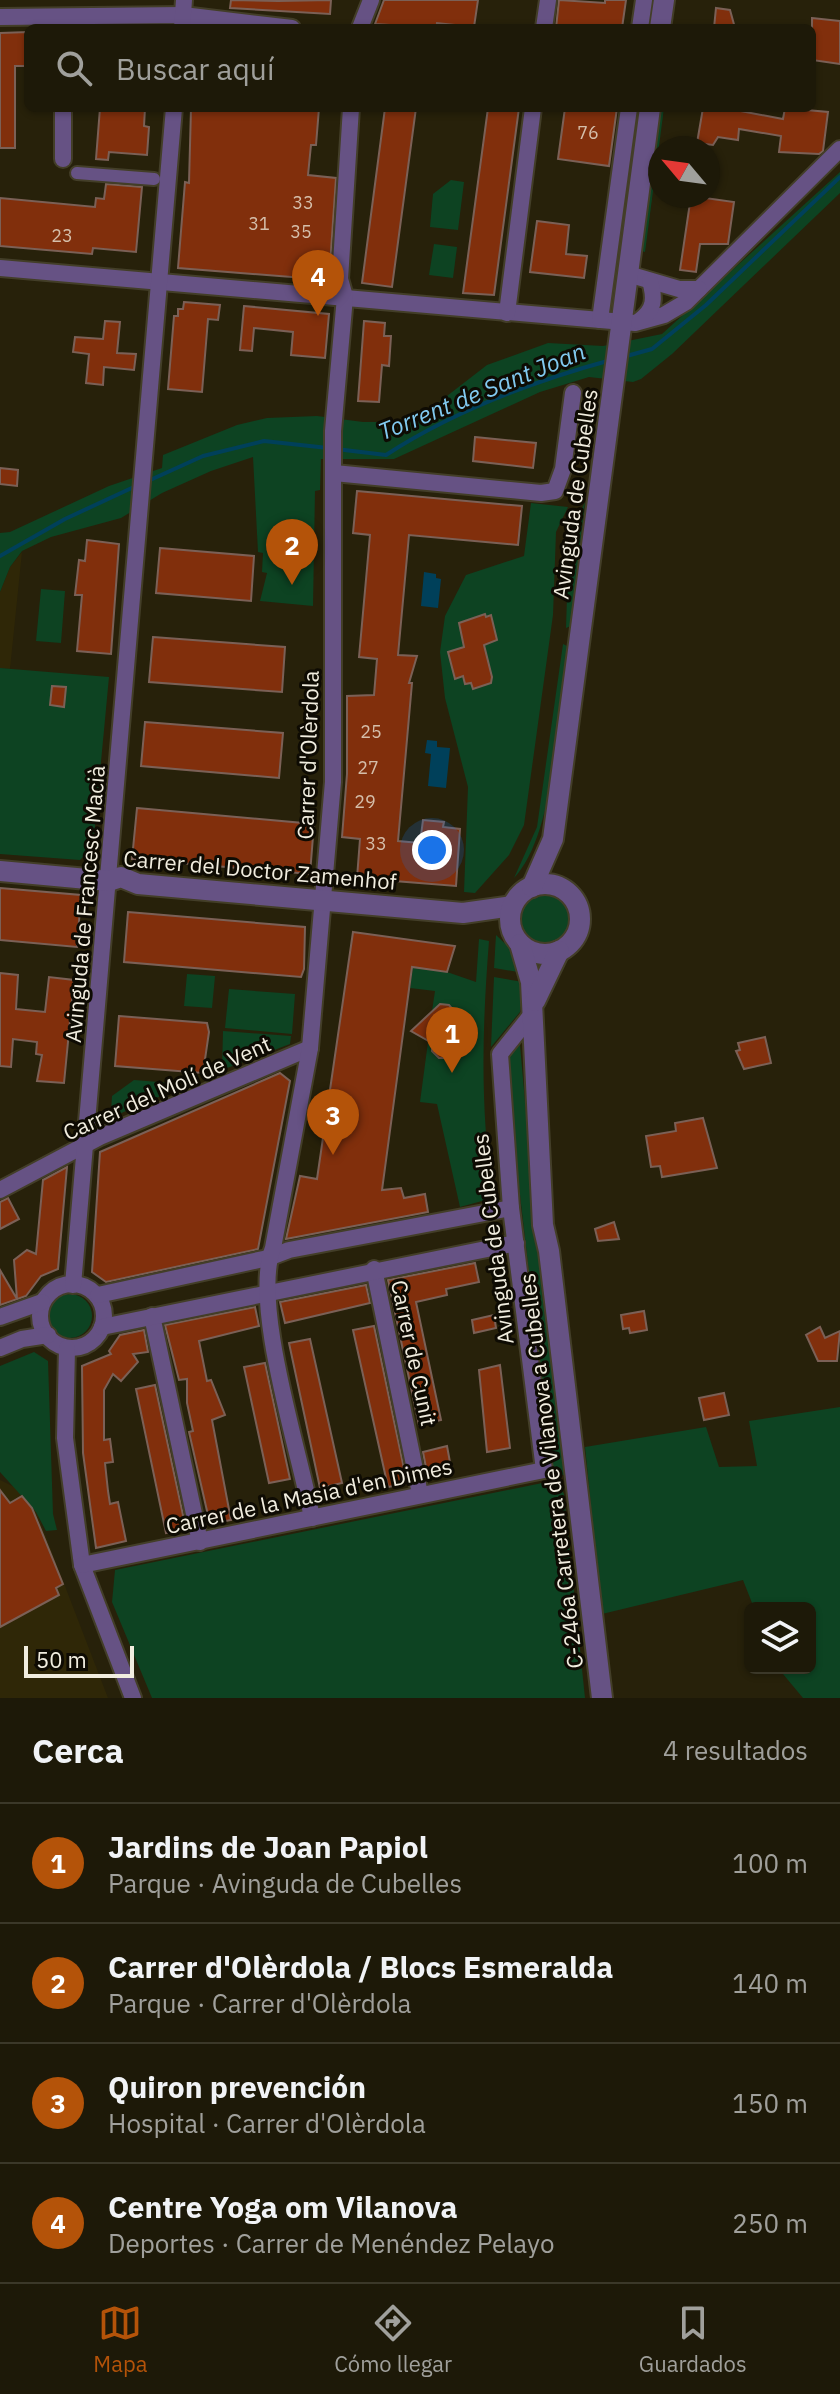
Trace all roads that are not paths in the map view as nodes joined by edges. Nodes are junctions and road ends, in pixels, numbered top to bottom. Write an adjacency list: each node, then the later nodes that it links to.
1 (25, 0): 6 (street)
2 (371, 0): 10 (street)
3 (548, 0): 11 (street)
4 (644, 0): 12 (street)
5 (183, 14): 8 (street); 9 (street)
6 (31, 16): 7 (street); 8 (street)
7 (0, 17)
8 (72, 22)
9 (261, 24)
10 (362, 24)
11 (545, 24)
12 (641, 24)
13 (63, 112): 20 (street)
14 (174, 112): 26 (street, Avinguda de Francesc Macià)
15 (351, 112): 28 (street, Carrer d'Olèrdola)
16 (532, 112): 29 (street)
17 (628, 112): 30 (street)
18 (649, 112): 24 (street, Avinguda de Cubelles)
19 (840, 149): 27 (street)
20 (63, 159)
21 (77, 173): 22 (street)
22 (154, 179)
23 (0, 268): 26 (street)
24 (628, 274): 25 (street); 31 (street, Avinguda de Cubelles)
25 (650, 281): 27 (street); 31 (street)
26 (158, 282): 28 (street); 36 (street, Avinguda de Francesc Macià)
27 (699, 289): 31 (street)
28 (345, 297): 29 (street); 33 (street, Carrer d'Olèrdola)
29 (507, 313): 30 (street)
30 (600, 320): 31 (street)
31 (626, 327): 34 (street, Avinguda de Cubelles)
32 (573, 393): 33 (street)
33 (334, 467): 39 (street, Carrer d'Olèrdola)
34 (553, 839): 37 (street); 38 (street)
35 (0, 871): 36 (street, Carrer del Doctor Zamenhof)
36 (109, 881): 39 (street, Carrer del Doctor Zamenhof); 46 (street, Avinguda de Francesc Macià)
37 (556, 885): 38 (street); 43 (street)
38 (532, 887): 40 (street)
39 (322, 900): 41 (street, Carrer del Doctor Zamenhof); 45 (street, Carrer d'Olèrdola)
40 (512, 906): 41 (street); 42 (street)
41 (467, 913): 42 (street)
42 (516, 936): 43 (street); 44 (street, C-246a Carretera de Vilanova a Cubelles)
43 (559, 951): 44 (street, C-246a Carretera de Vilanova a Cubelles)
44 (533, 1011): 48 (street, Avinguda de Cubelles); 68 (street, C-246a Carretera de Vilanova a Cubelles)
45 (310, 1048): 46 (street, Carrer del Molí de Vent); 50 (street, Carrer d'Olèrdola)
46 (88, 1144): 47 (street, Carrer del Molí de Vent); 52 (street, Avinguda de Francesc Macià)
47 (0, 1190)
48 (511, 1208): 49 (street, Avinguda de Cubelles); 50 (street)
49 (516, 1243): 51 (street); 62 (street, Avinguda de Cubelles)
50 (268, 1258): 53 (street, Carrer d'Olèrdola); 54 (street)
51 (374, 1269): 53 (street); 63 (street, Carrer de Cunit)
52 (73, 1285): 54 (street); 55 (street)
53 (267, 1292): 56 (street); 64 (street, Carrer d'Olèrdola)
54 (98, 1295): 58 (street)
55 (42, 1302): 57 (street); 59 (street)
56 (152, 1316): 58 (street); 65 (street)
57 (0, 1317)
58 (102, 1327): 61 (street)
59 (48, 1335): 60 (street); 61 (street)
60 (0, 1348)
61 (67, 1348): 66 (street)
62 (544, 1470): 63 (street, Carrer de la Masia d'en Dimes)
63 (420, 1494): 64 (street, Carrer de la Masia d'en Dimes)
64 (312, 1518): 65 (street, Carrer de la Masia d'en Dimes)
65 (200, 1542): 66 (street, Carrer de la Masia d'en Dimes)
66 (82, 1565): 67 (street)
67 (133, 1698)
68 (602, 1698)

